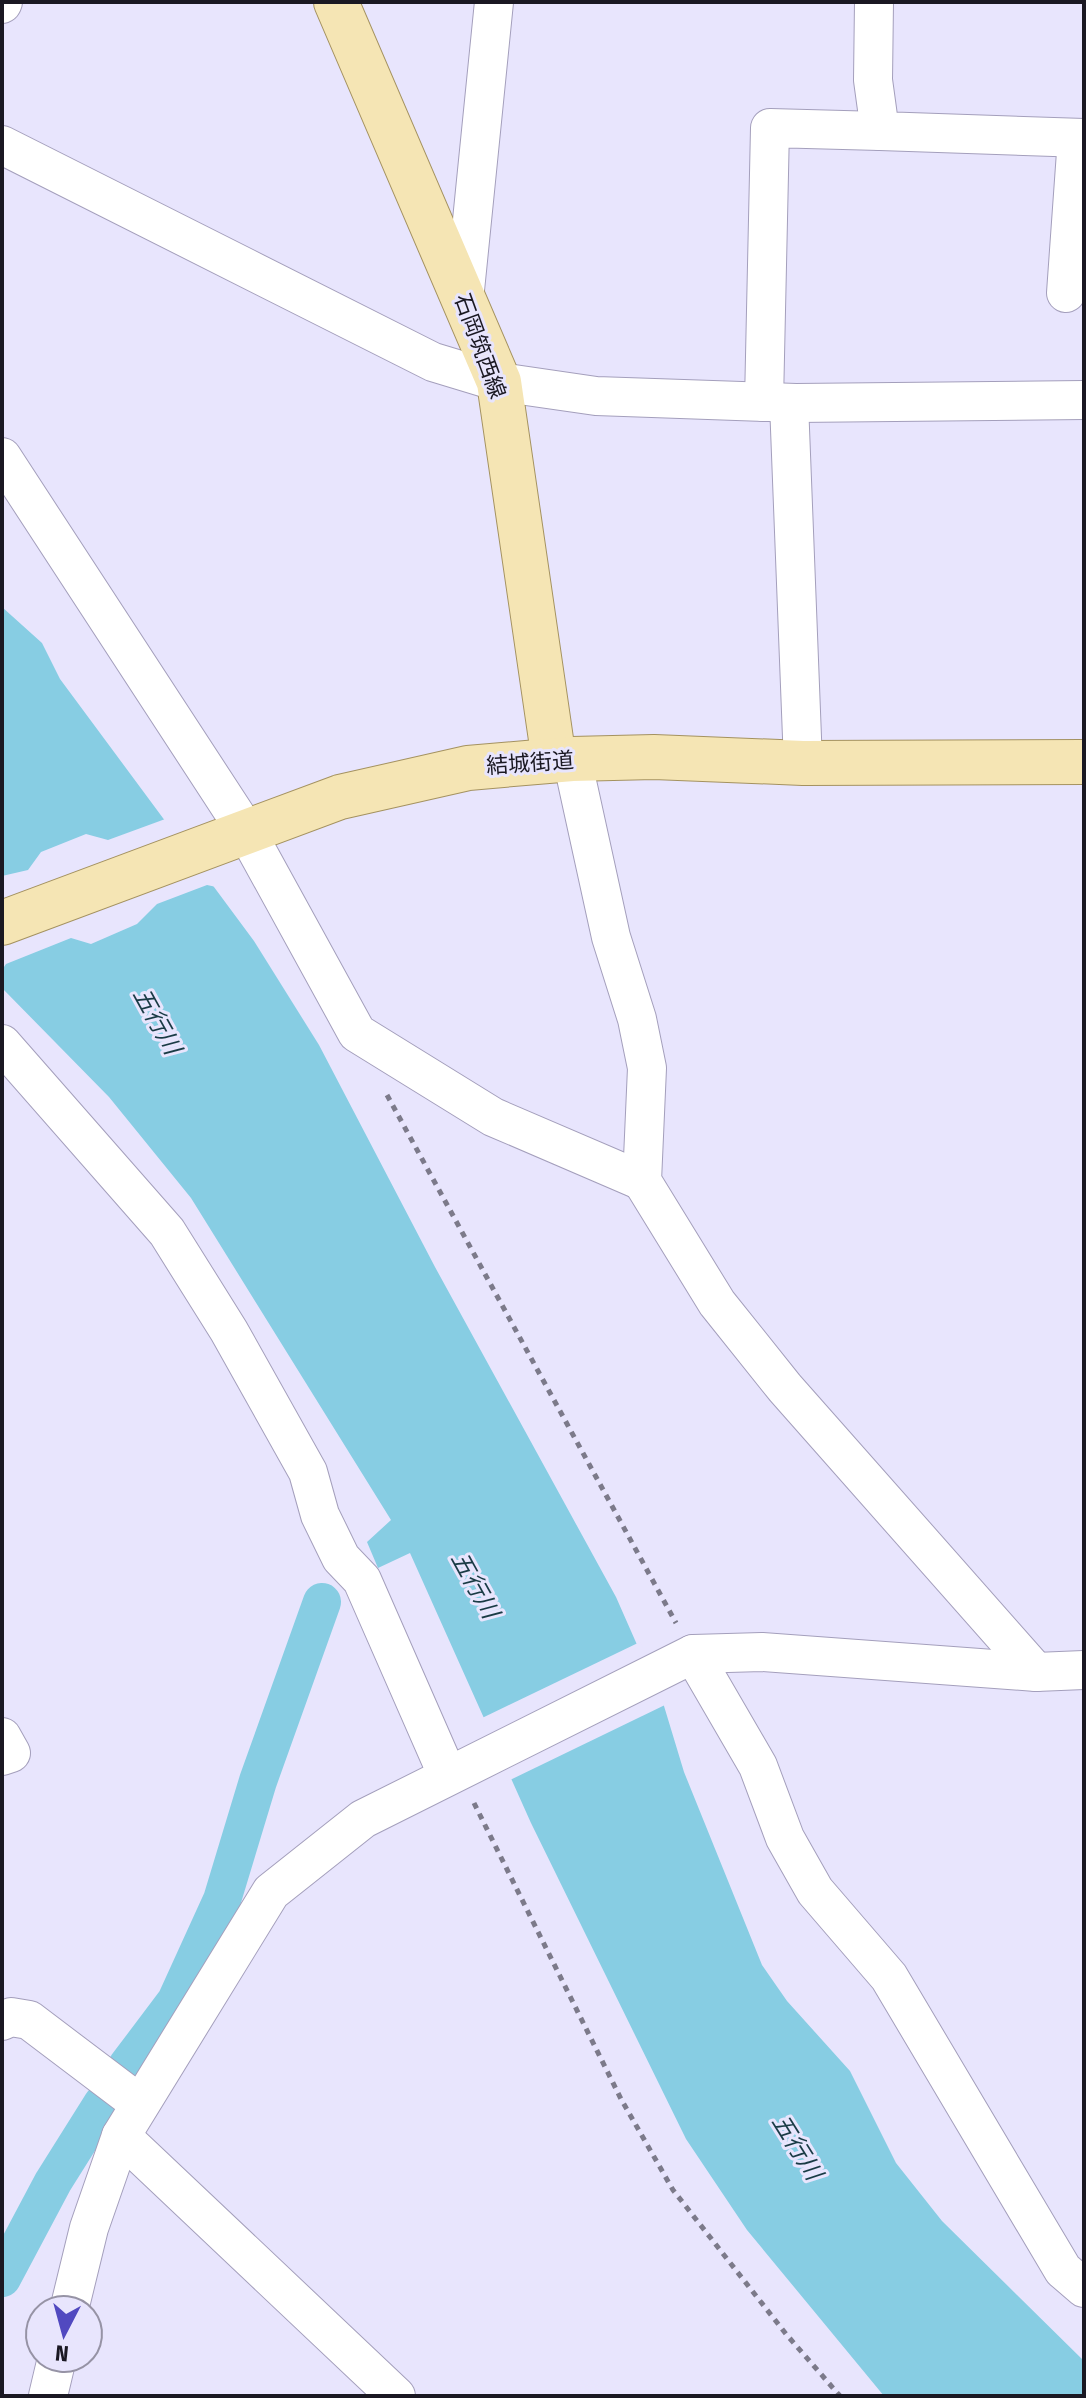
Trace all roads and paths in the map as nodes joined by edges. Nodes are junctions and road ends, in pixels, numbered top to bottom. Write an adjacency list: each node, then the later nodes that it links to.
1 (336, 2): 8 (main road, 石岡筑西線)
2 (494, 2): 8 (street)
3 (874, 2): 4 (street)
4 (880, 131): 5 (street); 11 (street)
5 (1081, 138): 7 (street)
6 (2, 145): 9 (street)
7 (1066, 293)
8 (464, 300): 9 (main road, 石岡筑西線)
9 (499, 382): 11 (street); 13 (main road, 石岡筑西線)
10 (1084, 400): 11 (street)
11 (776, 402): 15 (street)
12 (2, 457): 16 (street)
13 (563, 759): 15 (main road, 結城街道); 16 (main road, 結城街道); 20 (street)
14 (1084, 762): 15 (main road, 結城街道)
15 (803, 763)
16 (239, 834): 17 (main road, 結城街道); 20 (street)
17 (2, 923)
18 (2, 1044): 26 (street)
19 (383, 1087): 21 (path)
20 (642, 1181): 23 (street)
21 (685, 1657): 23 (street); 26 (street); 30 (street)
22 (1084, 1670): 23 (street)
23 (1036, 1672)
24 (2, 1737): 25 (street)
25 (2, 1756)
26 (458, 1769): 28 (street); 35 (path)
27 (2, 2021): 28 (street)
28 (140, 2104): 29 (street)
29 (121, 2136): 31 (street); 34 (street)
30 (1084, 2288)
31 (73, 2294)
32 (53, 2374): 33 (street)
33 (48, 2396)
34 (396, 2396)
35 (840, 2396)

